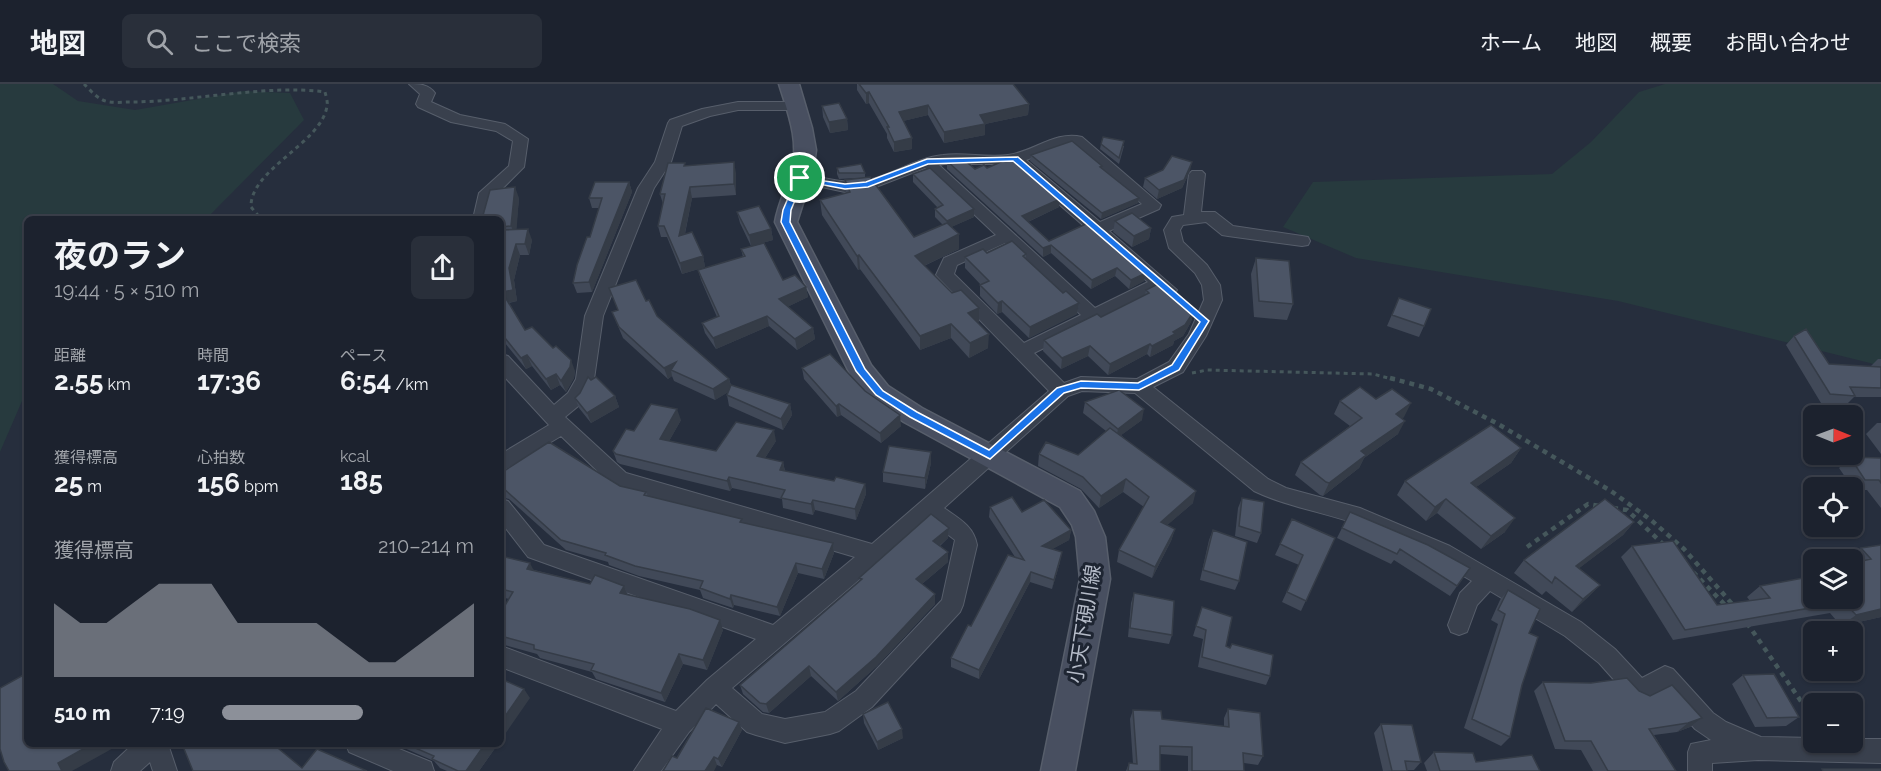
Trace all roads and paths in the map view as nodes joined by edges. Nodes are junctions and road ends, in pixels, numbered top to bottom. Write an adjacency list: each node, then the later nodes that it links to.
1 (84, 84): 4 (path)
2 (416, 84): 11 (street)
3 (259, 86): 10 (path)
4 (233, 88)
5 (793, 95): 9 (main road, 小天下硯川線); 24 (street)
6 (1015, 158): 7 (street); 13 (street); 13 (street)
7 (927, 162): 9 (street); 14 (street)
8 (1197, 174): 12 (street)
9 (800, 178): 25 (main road, 小天下硯川線)
10 (258, 216)
11 (482, 216)
12 (1192, 219): 15 (street); 18 (street)
13 (1099, 230): 16 (street)
14 (1006, 236): 17 (street); 19 (street)
15 (1302, 241)
16 (1160, 283): 17 (street); 18 (street)
17 (1093, 316): 19 (street)
18 (1205, 321): 22 (street)
19 (1021, 352): 23 (street)
20 (504, 364): 24 (street)
21 (1185, 375): 32 (path)
22 (1139, 386): 23 (street); 33 (street)
23 (1060, 391): 25 (street)
24 (557, 421): 26 (street); 31 (street)
25 (990, 456): 27 (street); 50 (main road, 小天下硯川線)
26 (504, 462)
27 (929, 508): 31 (street); 38 (street)
28 (504, 511): 36 (street)
29 (1527, 547): 30 (path)
30 (1668, 549)
31 (873, 553): 36 (street)
32 (1684, 564)
33 (1487, 579): 35 (street); 44 (street)
34 (1744, 620): 39 (path)
35 (1459, 626)
36 (775, 636): 38 (street)
37 (504, 657): 40 (street)
38 (715, 688): 40 (street)
39 (1803, 704)
40 (680, 724): 49 (street)
41 (147, 747): 46 (street)
42 (157, 747): 47 (street)
43 (365, 747): 48 (street)
44 (1760, 748): 45 (street); 51 (street)
45 (1881, 752)
46 (123, 771)
47 (165, 771)
48 (422, 771)
49 (646, 771)
50 (1058, 771)
51 (1700, 771)

